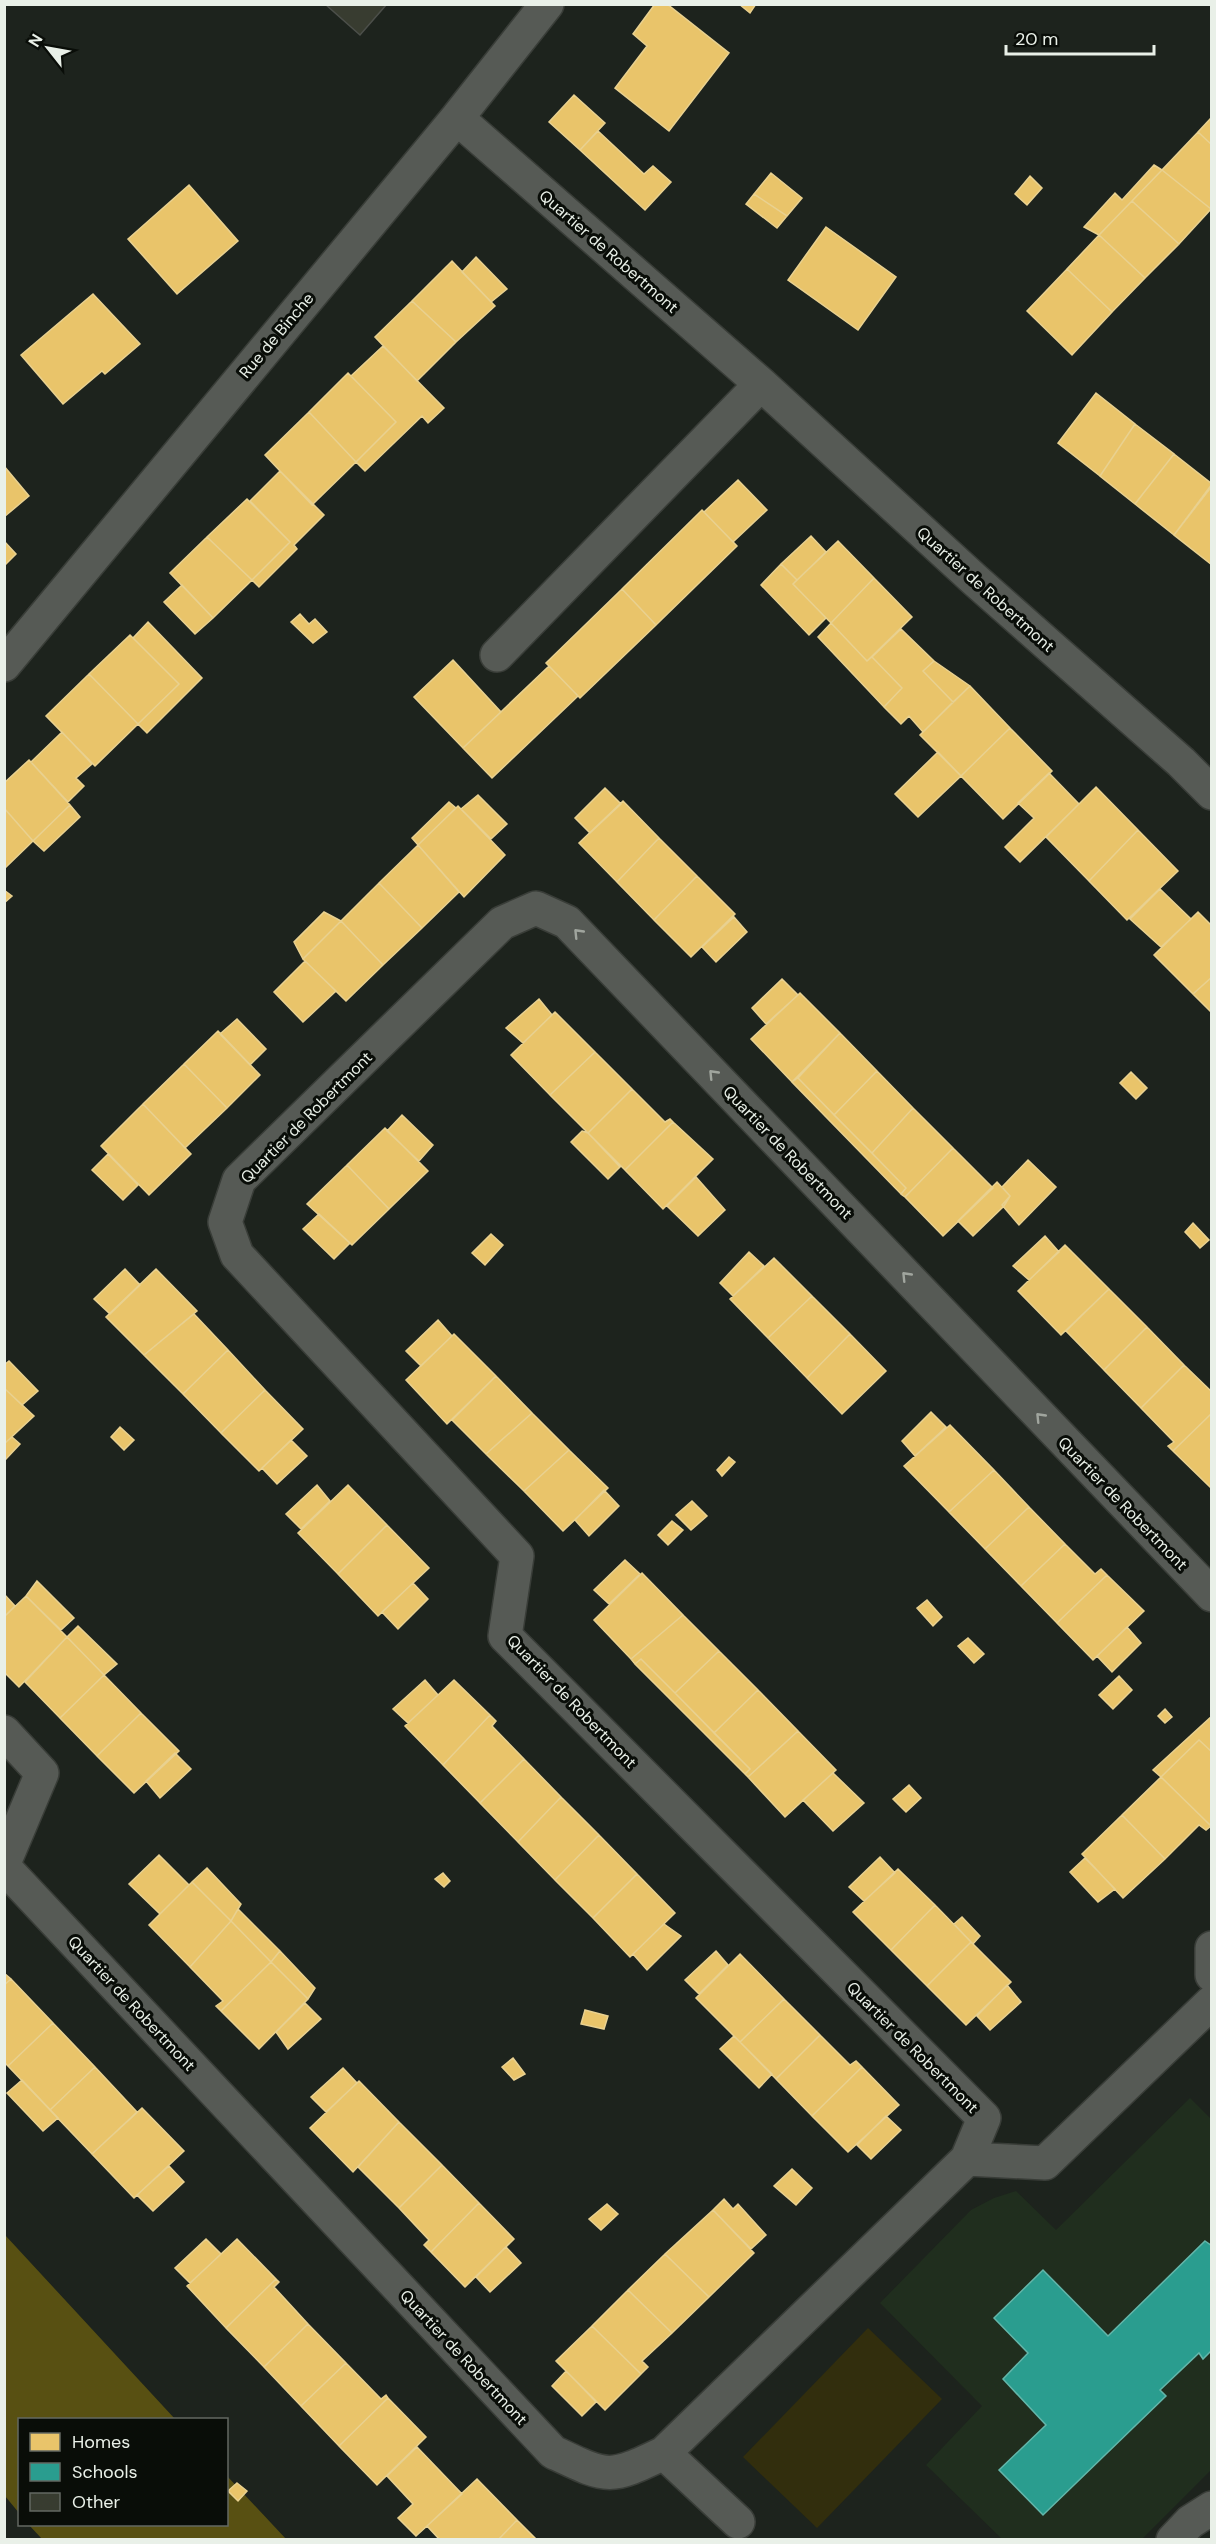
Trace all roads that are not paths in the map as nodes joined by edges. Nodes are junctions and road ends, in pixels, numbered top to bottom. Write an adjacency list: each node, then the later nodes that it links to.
1 (547, 4): 2 (street, Rue de Binche)
2 (457, 118): 3 (street, Quartier de Robertmont); 5 (street, Rue de Binche)
3 (761, 384): 4 (street); 6 (street, Quartier de Robertmont)
4 (497, 655)
5 (4, 665)
6 (1212, 793)
7 (1212, 1596): 14 (street, Quartier de Robertmont, one-way to 14)
8 (4, 1732): 9 (street)
9 (4, 1863)
10 (4, 1868): 15 (street, Quartier de Robertmont)
11 (1212, 1948): 12 (street)
12 (1212, 1975)
13 (1212, 2002): 14 (street)
14 (967, 2159): 15 (street, Quartier de Robertmont)
15 (664, 2453): 16 (street)
16 (738, 2522)

